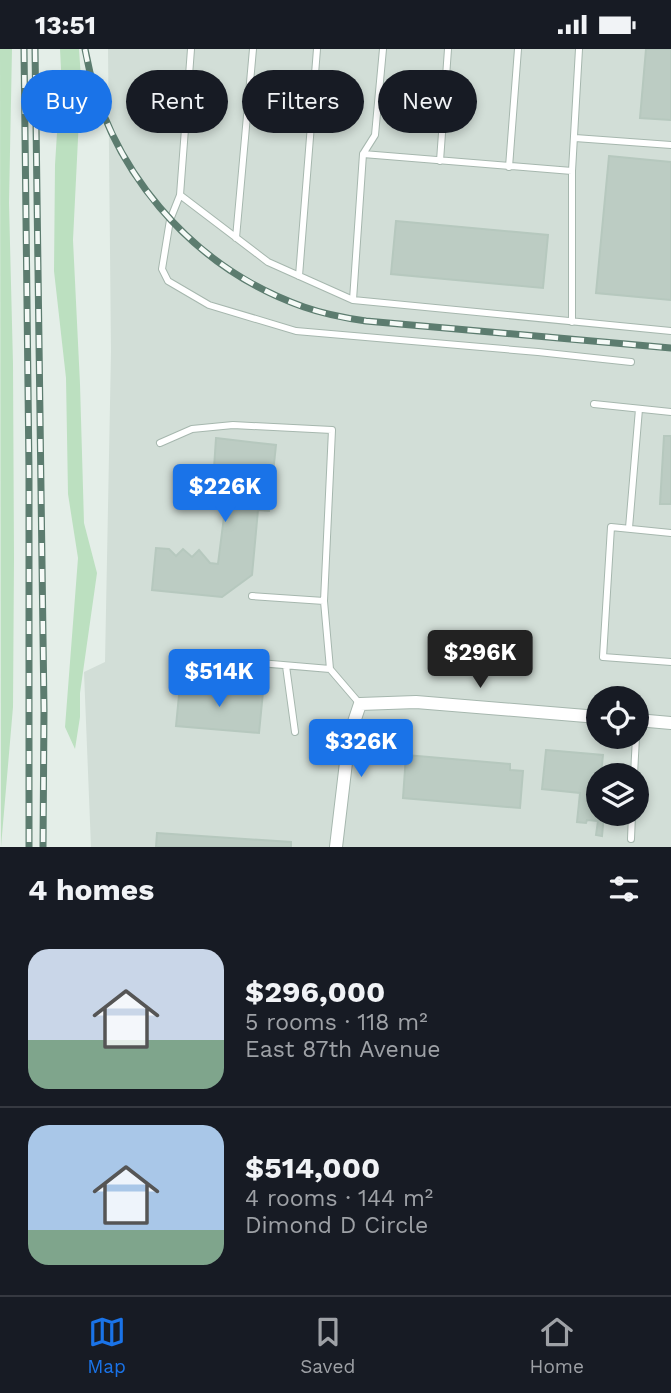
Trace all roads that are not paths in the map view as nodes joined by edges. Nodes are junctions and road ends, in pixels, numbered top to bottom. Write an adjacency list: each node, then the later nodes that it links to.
1 (191, 49): 14 (lane)
2 (253, 49): 15 (lane)
3 (317, 49): 16 (lane)
4 (383, 49): 10 (lane)
5 (448, 49): 11 (lane)
6 (518, 49): 12 (lane)
7 (579, 49): 8 (lane)
8 (575, 138): 9 (lane); 13 (lane)
9 (671, 145)
10 (363, 153): 11 (lane); 17 (lane)
11 (440, 161): 12 (lane)
12 (509, 167): 13 (lane)
13 (572, 171): 18 (lane)
14 (180, 195): 15 (lane); 20 (lane)
15 (236, 238): 16 (lane)
16 (299, 276): 17 (lane)
17 (353, 300): 18 (lane)
18 (572, 323): 19 (lane)
19 (671, 331)
20 (631, 362)
21 (594, 404): 22 (lane)
22 (639, 409): 23 (lane); 25 (lane)
23 (671, 412)
24 (160, 443): 28 (lane)
25 (629, 528): 26 (lane); 30 (lane)
26 (671, 533)
27 (252, 596): 28 (lane)
28 (324, 601): 32 (lane)
29 (211, 659): 31 (lane)
30 (671, 662)
31 (285, 666): 32 (lane); 37 (lane)
32 (330, 669): 33 (lane)
33 (360, 704): 34 (street); 40 (street)
34 (586, 716)
35 (649, 721): 36 (street)
36 (671, 723)
37 (295, 732)
38 (632, 826): 39 (lane)
39 (631, 839)
40 (336, 847)

